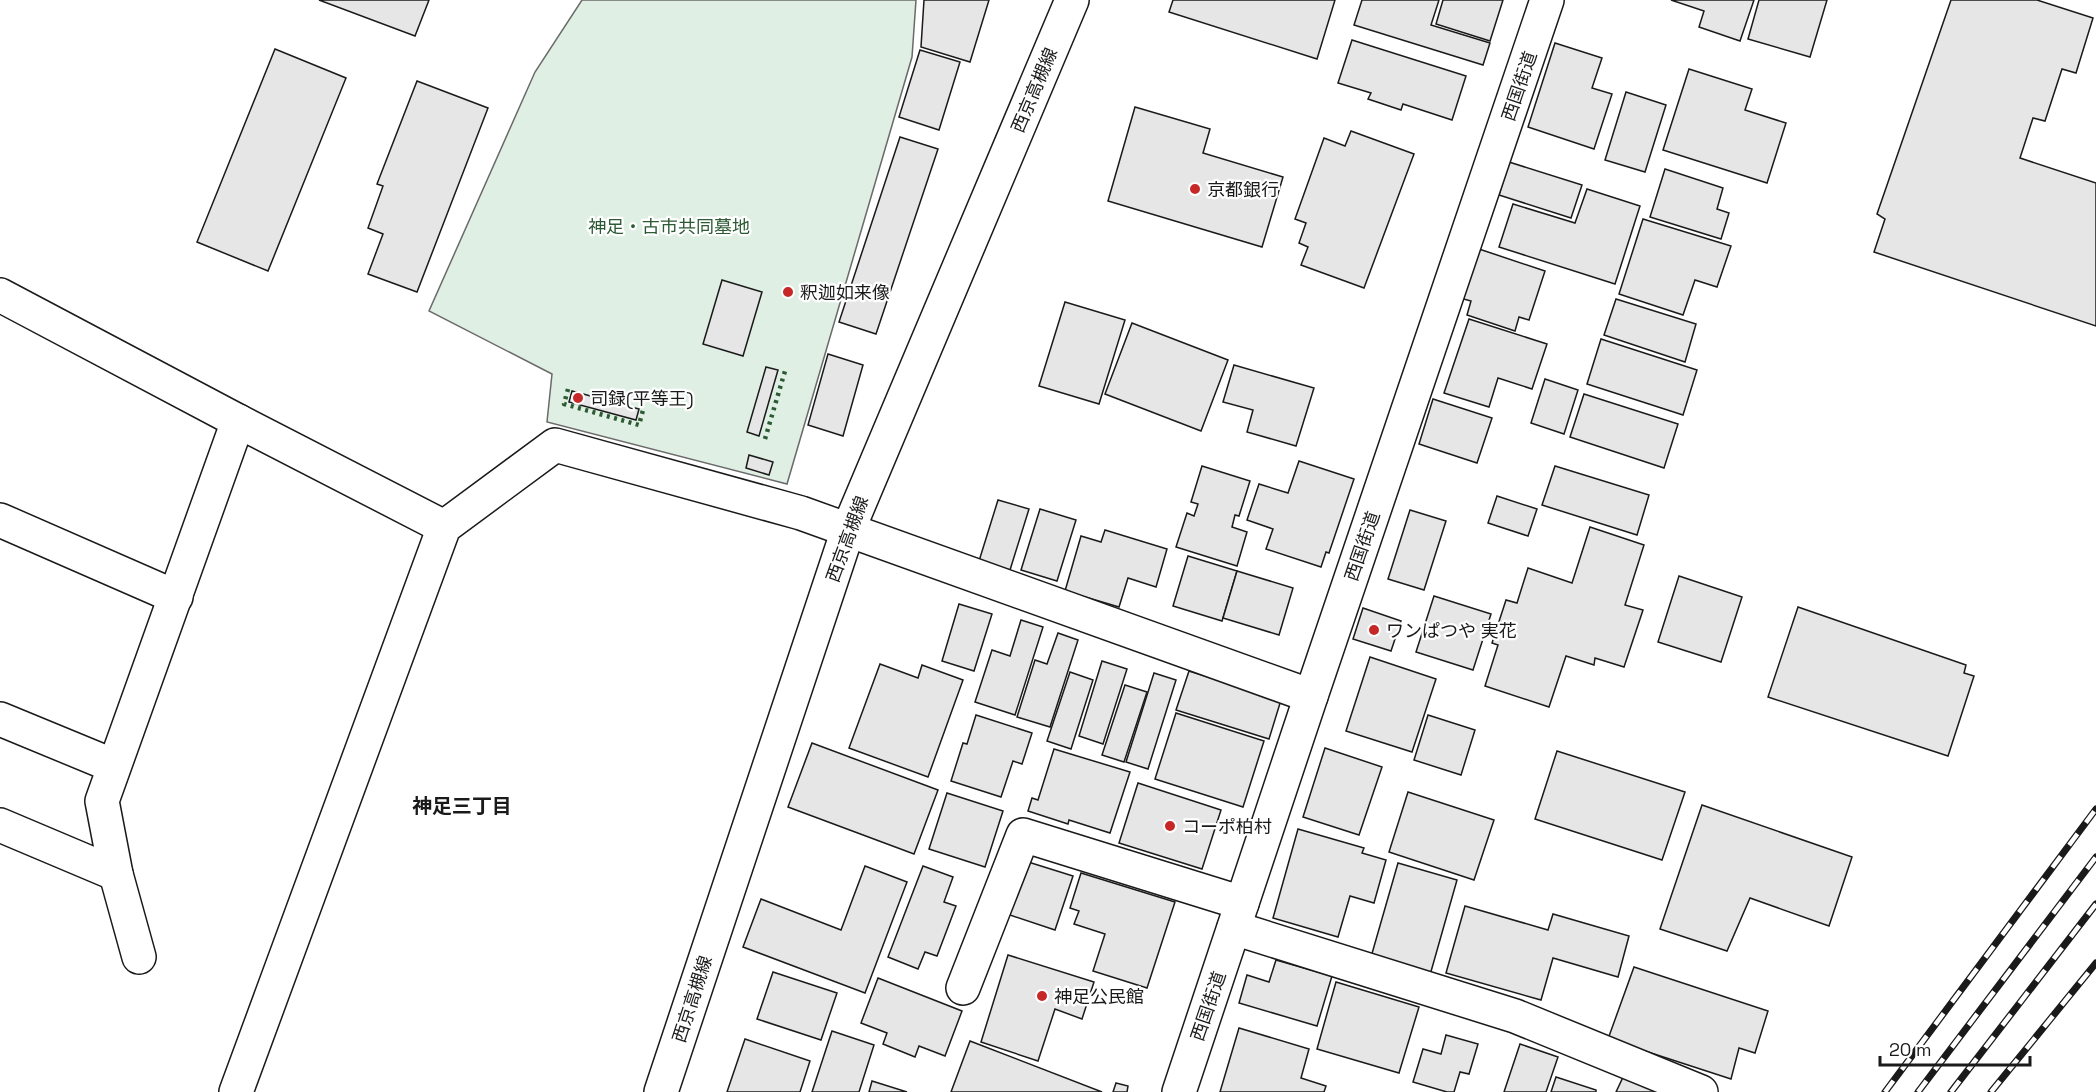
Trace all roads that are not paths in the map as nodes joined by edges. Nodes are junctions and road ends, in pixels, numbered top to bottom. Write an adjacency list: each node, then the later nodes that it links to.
1 (1072, 0): 7 (street, 西京高槻線)
2 (1548, 0): 9 (street, 西国街道)
3 (0, 295): 4 (street)
4 (238, 421): 6 (street); 8 (street)
5 (0, 520): 8 (street)
6 (444, 527): 7 (street); 17 (street)
7 (848, 530): 9 (street); 18 (street, 西京高槻線)
8 (177, 597): 11 (street)
9 (1311, 696): 14 (street, 西国街道)
10 (0, 719): 11 (street)
11 (114, 766): 13 (street)
12 (0, 825): 13 (street)
13 (116, 874): 15 (street)
14 (1238, 915): 16 (street); 19 (street, 西国街道); 20 (street)
15 (139, 957)
16 (963, 988)
17 (236, 1092)
18 (661, 1092)
19 (1179, 1092)
20 (1701, 1092)

